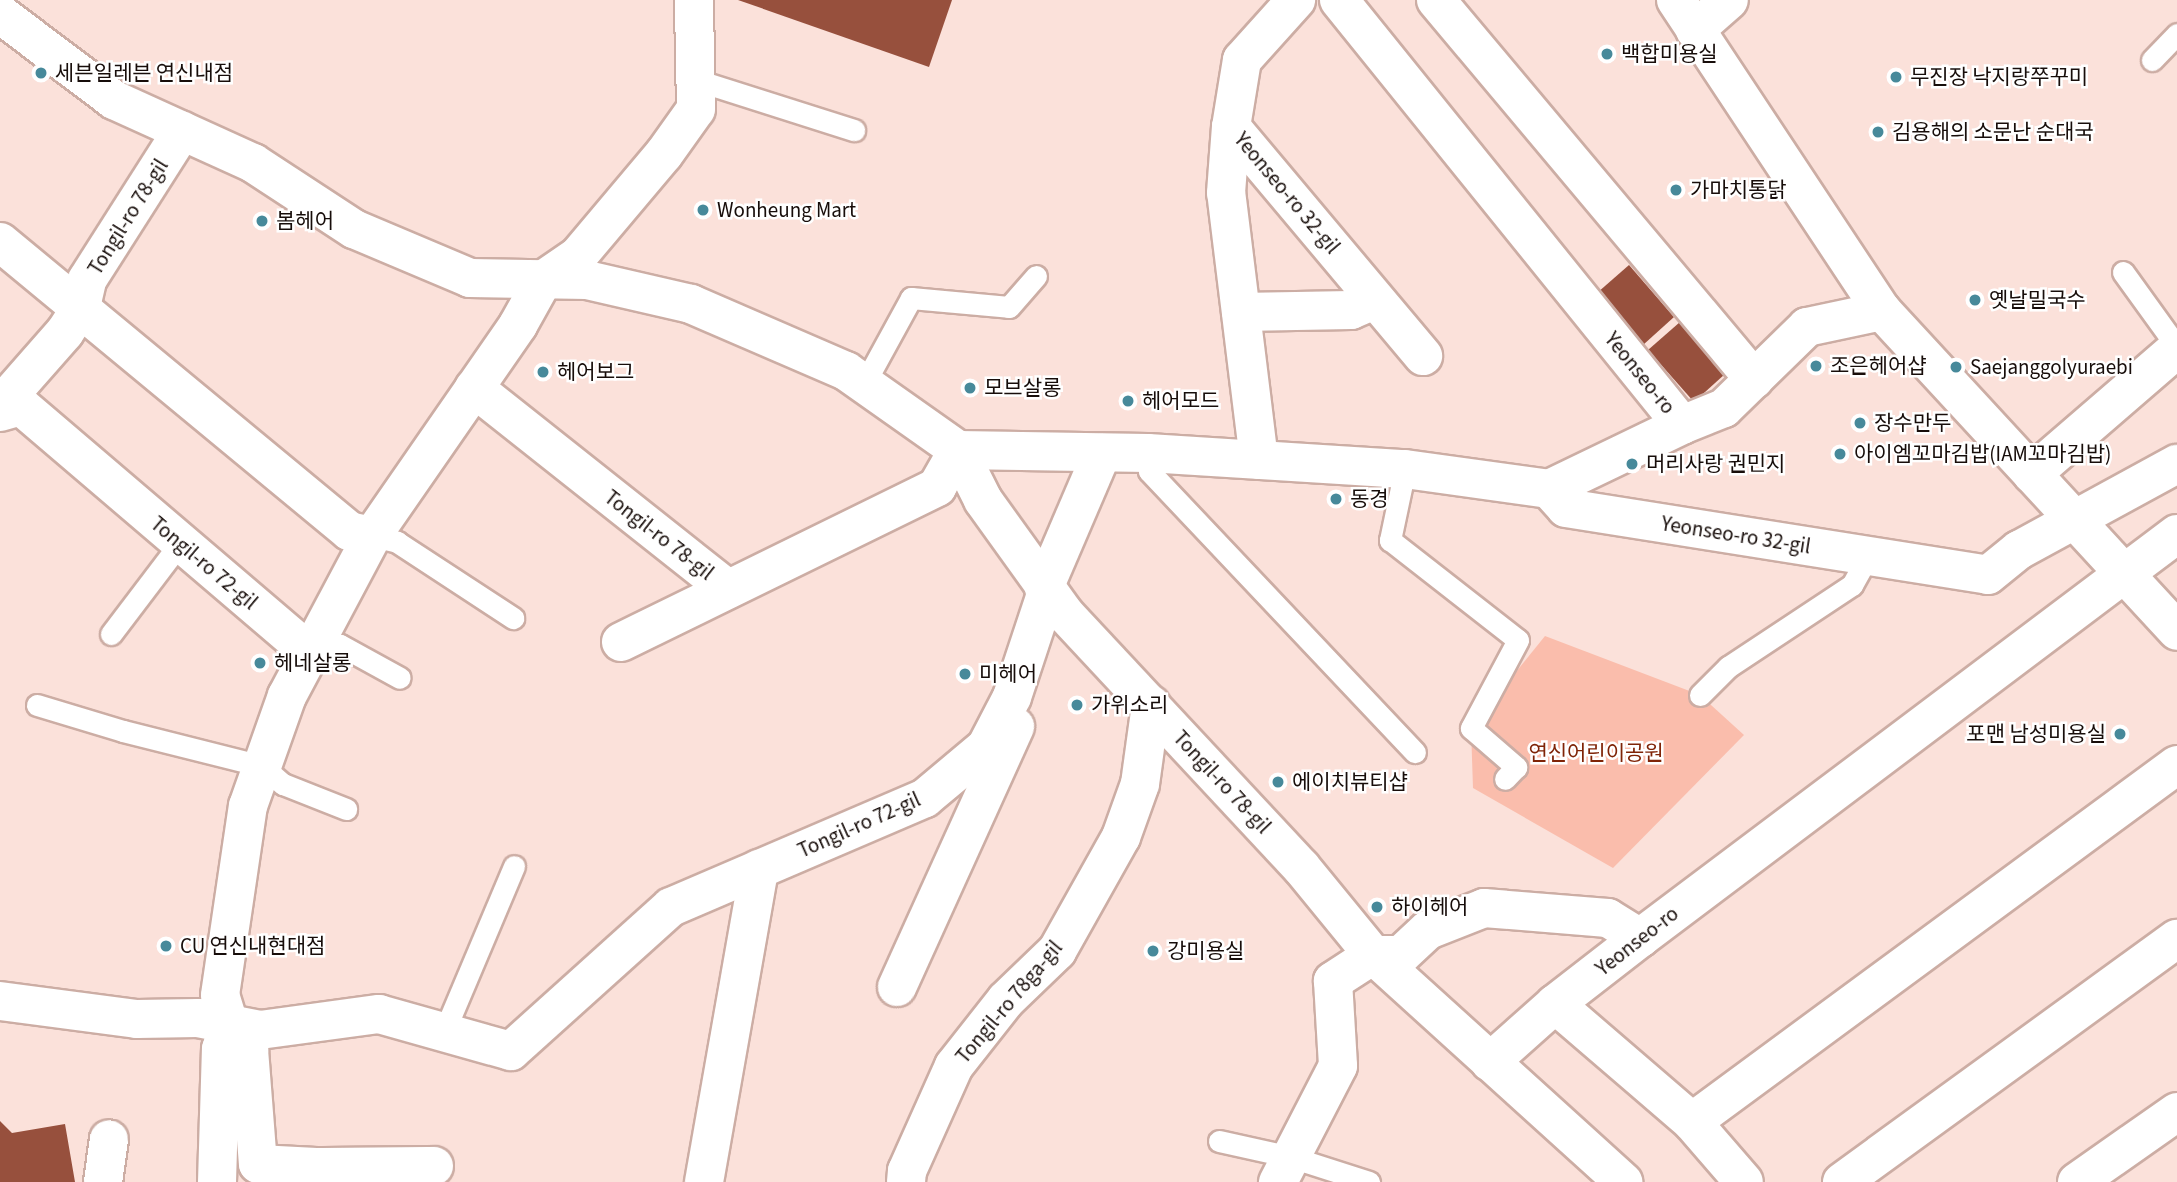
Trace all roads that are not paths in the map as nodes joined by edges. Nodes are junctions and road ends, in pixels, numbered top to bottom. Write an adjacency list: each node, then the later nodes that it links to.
1 (694, 0): 10 (street)
2 (1296, 0): 11 (street)
3 (1339, 0): 29 (street, Yeonseo-ro)
4 (1436, 0): 24 (street)
5 (1729, 0): 7 (street)
6 (0, 14): 13 (street, Tongil-ro 78-gil)
7 (1686, 15): 20 (street)
8 (2177, 34): 9 (lane)
9 (2152, 60)
10 (696, 80): 12 (lane); 17 (street)
11 (1231, 127): 18 (street, Yeonseo-ro 32-gil); 21 (street, Yeonseo-ro 32-gil)
12 (854, 130)
13 (182, 131): 17 (street, Tongil-ro 78-gil); 19 (street, Tongil-ro 78-gil)
14 (0, 242): 19 (street)
15 (2123, 272): 22 (lane)
16 (1036, 276): 25 (lane)
17 (543, 279): 25 (street, Tongil-ro 78-gil); 26 (street)
18 (1376, 300): 21 (street); 23 (street, Yeonseo-ro 32-gil)
19 (80, 307): 27 (street, Tongil-ro 78-gil); 40 (street)
20 (1881, 311): 24 (street, Yeonseo-ro); 36 (street)
21 (1241, 312): 33 (street, Yeonseo-ro 32-gil)
22 (2177, 348): 36 (street)
23 (1423, 356)
24 (1754, 379): 29 (street, Yeonseo-ro)
25 (864, 384): 30 (street, Tongil-ro 78-gil)
26 (474, 388): 40 (street); 44 (street, Tongil-ro 78-gil)
27 (0, 406)
28 (0, 412): 41 (street, Tongil-ro 72-gil)
29 (1682, 425): 37 (street)
30 (958, 450): 31 (street, Yeonseo-ro 32-gil); 44 (street, Tongil-ro 78-gil); 45 (street, Tongil-ro 78-gil)
31 (1102, 453): 32 (street, Yeonseo-ro 32-gil); 45 (street)
32 (1148, 453): 33 (street, Yeonseo-ro 32-gil); 55 (lane)
33 (1259, 460): 35 (street, Yeonseo-ro 32-gil)
34 (2177, 464): 38 (street, Yeonseo-ro 32-gil)
35 (1405, 469): 37 (street, Yeonseo-ro 32-gil); 58 (lane)
36 (2032, 474): 38 (street)
37 (1549, 489): 42 (street, Yeonseo-ro 32-gil)
38 (2075, 521): 42 (street, Yeonseo-ro 32-gil); 43 (street)
39 (2177, 534): 43 (street, Yeonseo-ro)
40 (372, 536): 46 (lane); 50 (street)
41 (180, 543): 48 (lane); 50 (street, Tongil-ro 72-gil)
42 (1868, 556): 52 (lane)
43 (2124, 574): 47 (street); 62 (street, Yeonseo-ro)
44 (728, 589): 49 (street)
45 (1052, 598): 54 (street, Tongil-ro 78-gil); 61 (street, Tongil-ro 72-gil); 65 (street)
46 (513, 618)
47 (2177, 631)
48 (111, 634)
49 (621, 642)
50 (310, 653): 51 (lane); 57 (street)
51 (400, 678)
52 (1700, 695)
53 (37, 705): 57 (lane)
54 (1151, 705): 64 (street, Tongil-ro 78-gil); 82 (street, Tongil-ro 78ga-gil)
55 (1415, 751)
56 (2177, 765): 72 (street)
57 (262, 766): 59 (lane); 68 (street)
58 (1505, 779)
59 (346, 809)
60 (514, 866): 69 (lane)
61 (759, 869): 69 (street, Tongil-ro 72-gil); 81 (street)
62 (1640, 938): 64 (street); 67 (street, Yeonseo-ro)
63 (2177, 939): 85 (street)
64 (1373, 955): 70 (street, Tongil-ro 78-gil); 76 (street)
65 (897, 987)
66 (0, 1001): 68 (street, Tongil-ro 72-gil)
67 (1555, 1004): 70 (street, Yeonseo-ro); 72 (street)
68 (229, 1024): 69 (street, Tongil-ro 72-gil); 77 (street); 80 (street)
69 (444, 1032)
70 (1490, 1062): 78 (street, Tongil-ro 78-gil)
71 (2177, 1112): 86 (street)
72 (1692, 1122): 84 (street)
73 (109, 1139): 79 (street)
74 (1219, 1142): 76 (lane)
75 (434, 1166): 77 (street)
76 (1284, 1169): 83 (lane)
77 (317, 1175)
78 (1609, 1177)
79 (103, 1182)
80 (217, 1182)
81 (704, 1182)
82 (906, 1182)
83 (1369, 1182)
84 (1744, 1182)
85 (1842, 1182)
86 (2077, 1182)

